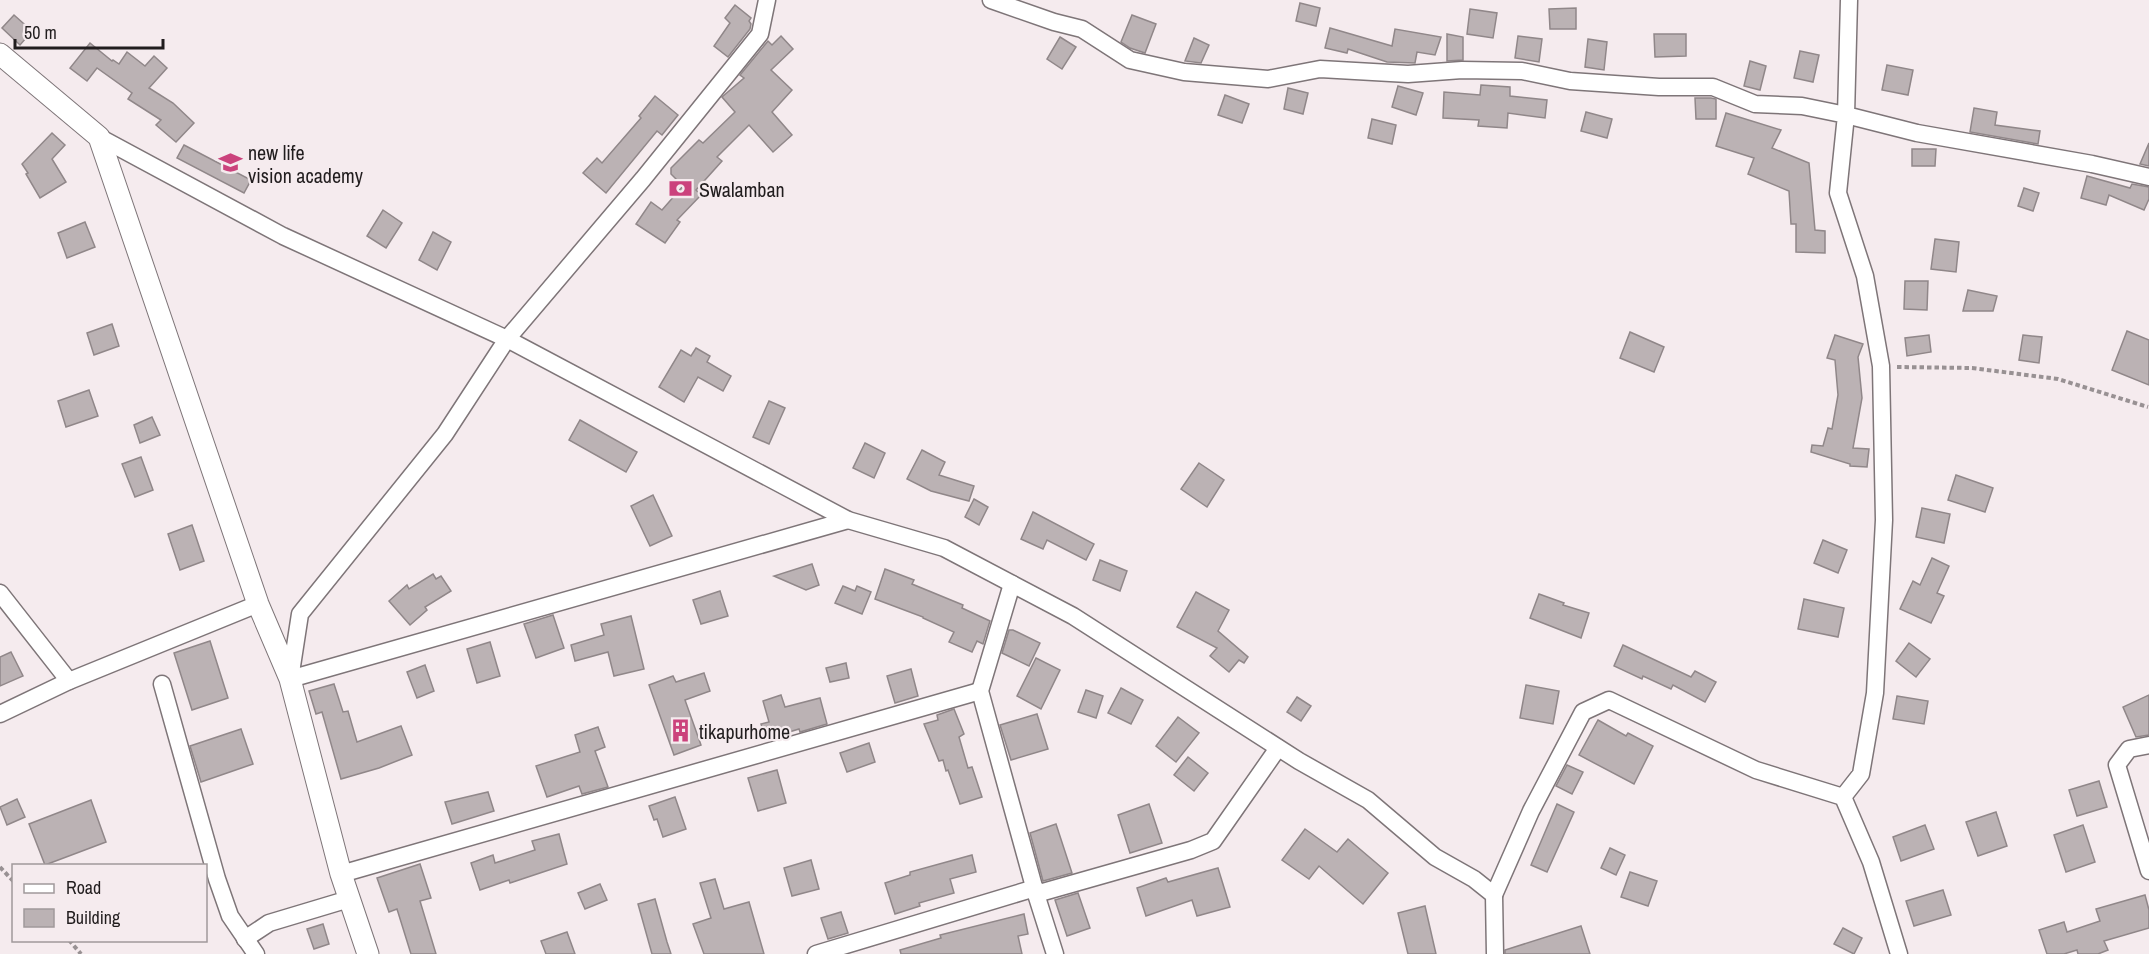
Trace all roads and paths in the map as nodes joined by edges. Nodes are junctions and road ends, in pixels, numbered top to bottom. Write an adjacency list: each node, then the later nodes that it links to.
1 (767, 0): 8 (street)
2 (991, 0): 5 (street)
3 (1849, 0): 5 (street)
4 (0, 54): 6 (street)
5 (1846, 115): 7 (street); 9 (street)
6 (99, 137): 8 (street); 14 (street)
7 (2149, 177)
8 (507, 339): 11 (street); 15 (street)
9 (1881, 366): 10 (path); 22 (street)
10 (2148, 407)
11 (848, 520): 12 (street); 15 (street)
12 (1012, 584): 18 (street); 21 (street)
13 (0, 593): 16 (street)
14 (258, 604): 15 (street); 16 (street)
15 (290, 679): 25 (street)
16 (69, 681): 19 (street)
17 (162, 684): 30 (street)
18 (980, 692): 25 (street); 27 (street)
19 (0, 714)
20 (2149, 745): 24 (street)
21 (1278, 748): 27 (street); 28 (street)
22 (1843, 797): 28 (street); 38 (street)
23 (0, 867): 26 (path)
24 (2149, 871)
25 (341, 874): 29 (street)
26 (12, 880)
27 (1035, 891): 35 (street); 36 (street)
28 (1494, 895): 37 (street)
29 (349, 899): 30 (street); 34 (street)
30 (245, 939): 33 (street)
31 (71, 942): 32 (path)
32 (81, 954)
33 (256, 954)
34 (368, 954)
35 (816, 954)
36 (1055, 954)
37 (1496, 954)
38 (1899, 954)

